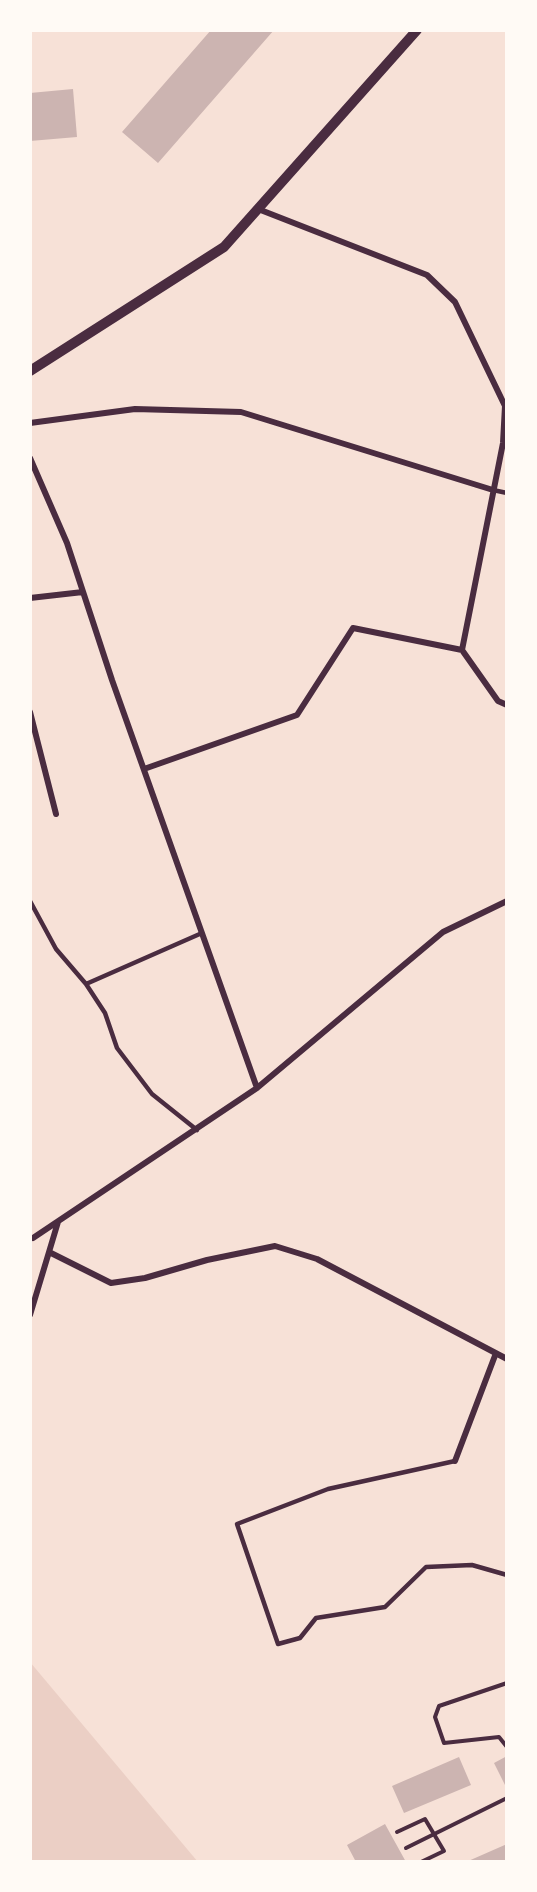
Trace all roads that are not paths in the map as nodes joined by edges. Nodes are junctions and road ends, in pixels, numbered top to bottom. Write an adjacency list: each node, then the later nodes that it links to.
1 (417, 30): 2 (street)
2 (258, 209): 3 (street); 6 (street)
3 (30, 371)
4 (30, 423): 6 (street)
5 (30, 458): 8 (street)
6 (494, 490): 7 (lane); 10 (street)
7 (507, 493)
8 (83, 592): 9 (street); 13 (street)
9 (30, 598)
10 (462, 650): 11 (street); 13 (street)
11 (507, 705)
12 (30, 712): 14 (street)
13 (144, 770): 17 (street)
14 (56, 814)
15 (507, 901): 19 (street)
16 (30, 902): 18 (lane)
17 (202, 933): 18 (lane); 19 (street)
18 (86, 984): 20 (lane)
19 (257, 1088): 20 (street)
20 (197, 1130): 21 (street)
21 (58, 1222): 22 (street); 23 (street)
22 (33, 1238)
23 (50, 1252): 24 (street); 25 (street)
24 (30, 1316)
25 (496, 1353): 26 (street); 27 (street)
26 (507, 1359)
27 (455, 1461): 28 (lane)
28 (507, 1575)

